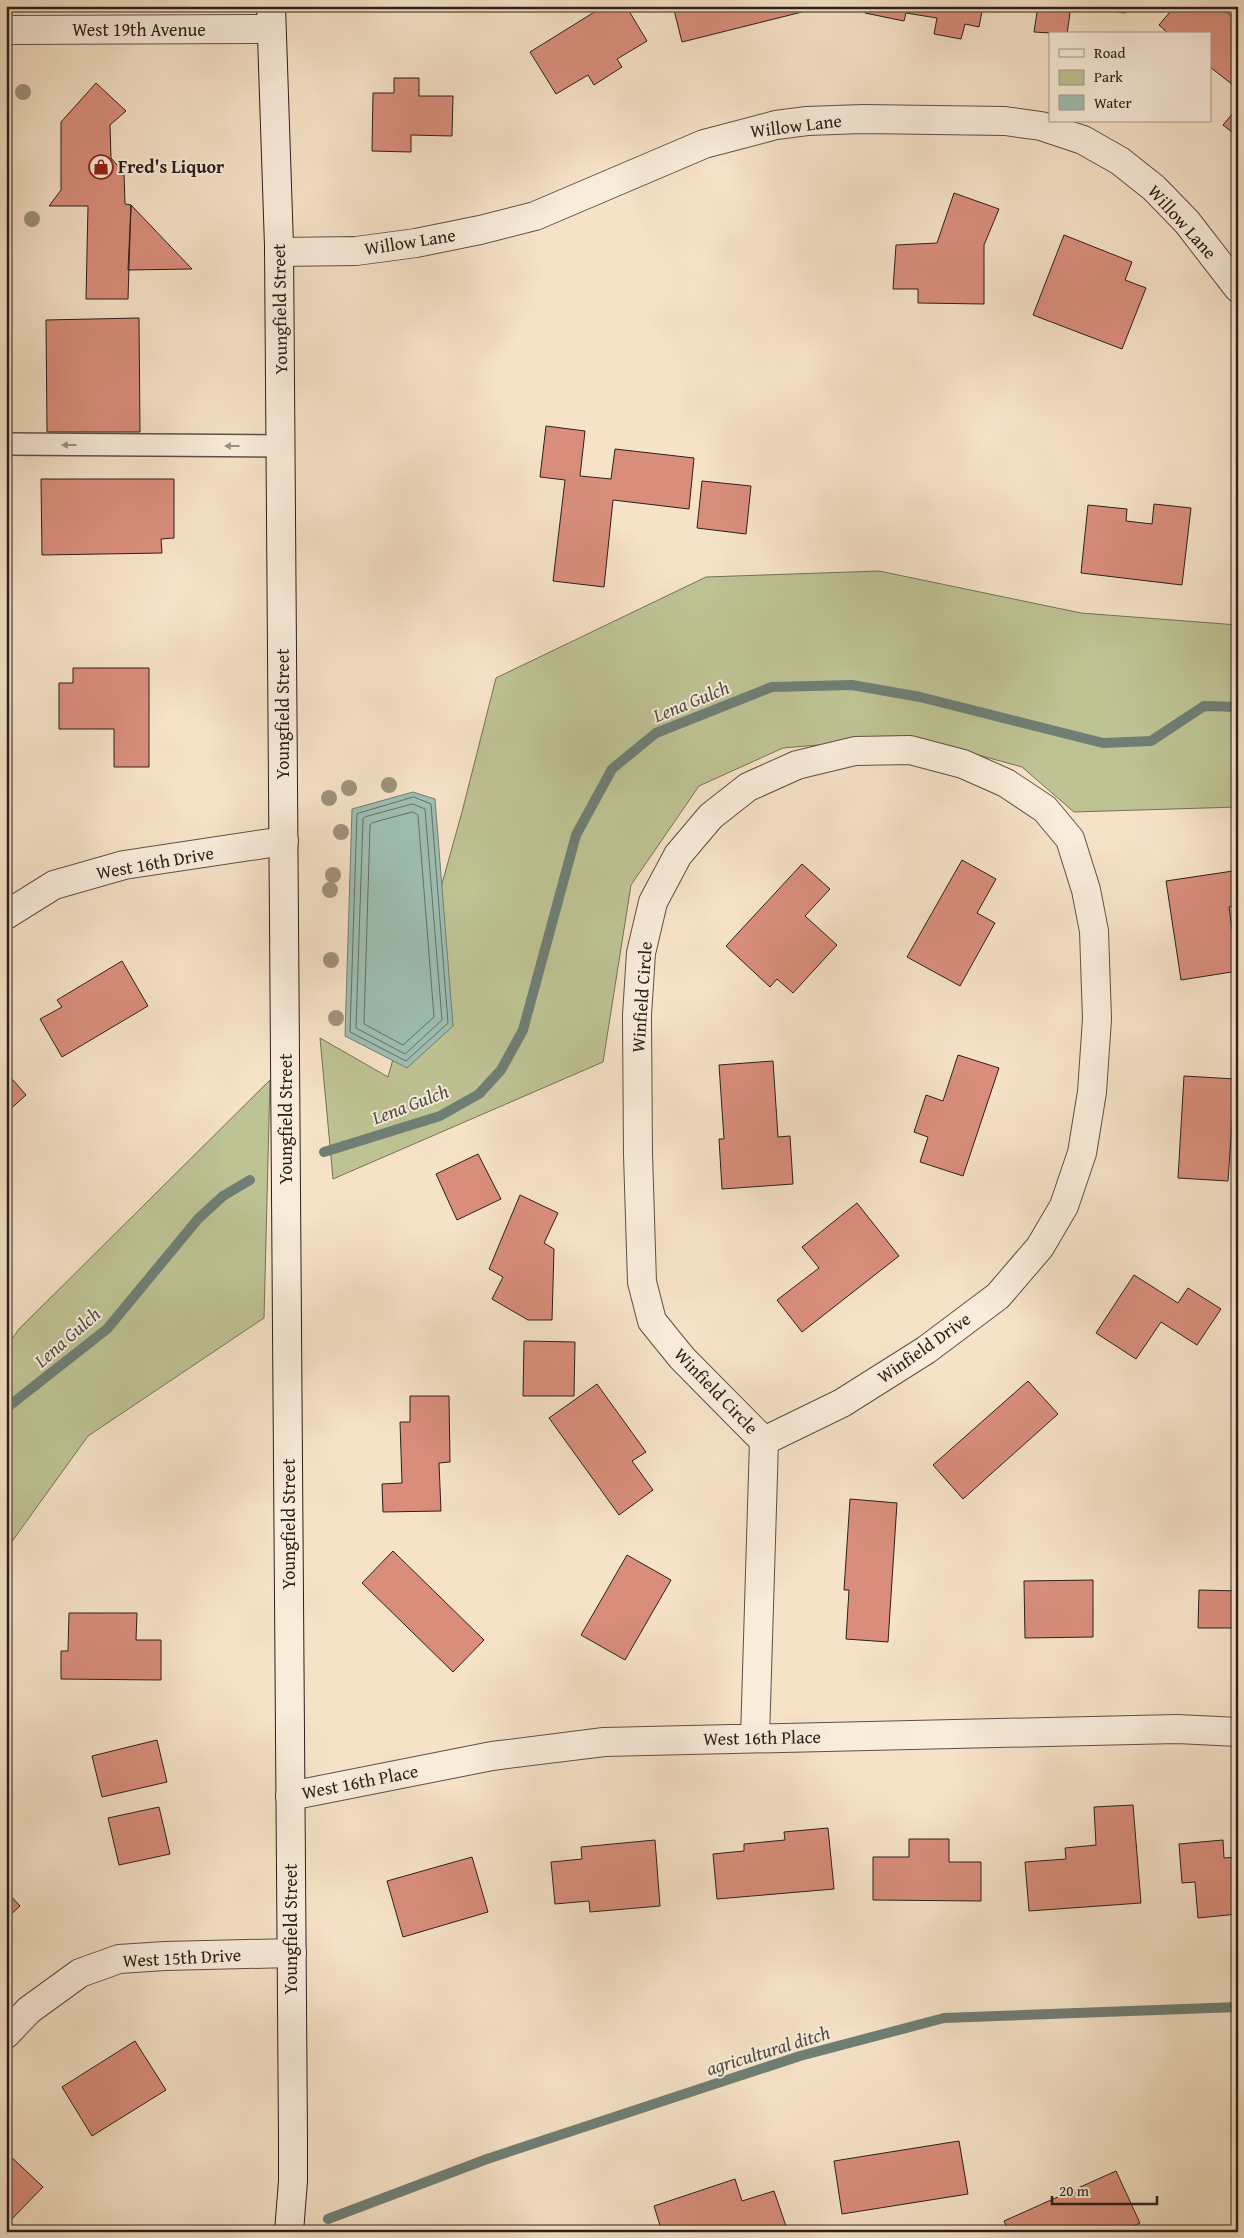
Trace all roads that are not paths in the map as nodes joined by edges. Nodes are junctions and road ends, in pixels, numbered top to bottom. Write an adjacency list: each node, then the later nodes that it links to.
1 (271, 18): 2 (street, West 19th Avenue); 3 (street, Youngfield Street)
2 (6, 30)
3 (279, 252): 4 (street, Willow Lane); 6 (street, Youngfield Street)
4 (1238, 288)
5 (6, 444): 6 (lane, one-way to 5)
6 (281, 446): 7 (street, Youngfield Street)
7 (284, 841): 8 (street, West 16th Drive); 13 (street, Youngfield Street)
8 (6, 915)
9 (1094, 930): 10 (street, Winfield Drive); 10 (street, Winfield Circle)
10 (764, 1440): 12 (street)
11 (1238, 1732): 12 (street, West 16th Place)
12 (755, 1738): 13 (street, West 16th Place)
13 (290, 1796): 14 (street, Youngfield Street)
14 (292, 1953): 15 (street, West 15th Drive); 16 (street, Youngfield Street)
15 (6, 2034)
16 (289, 2232)

